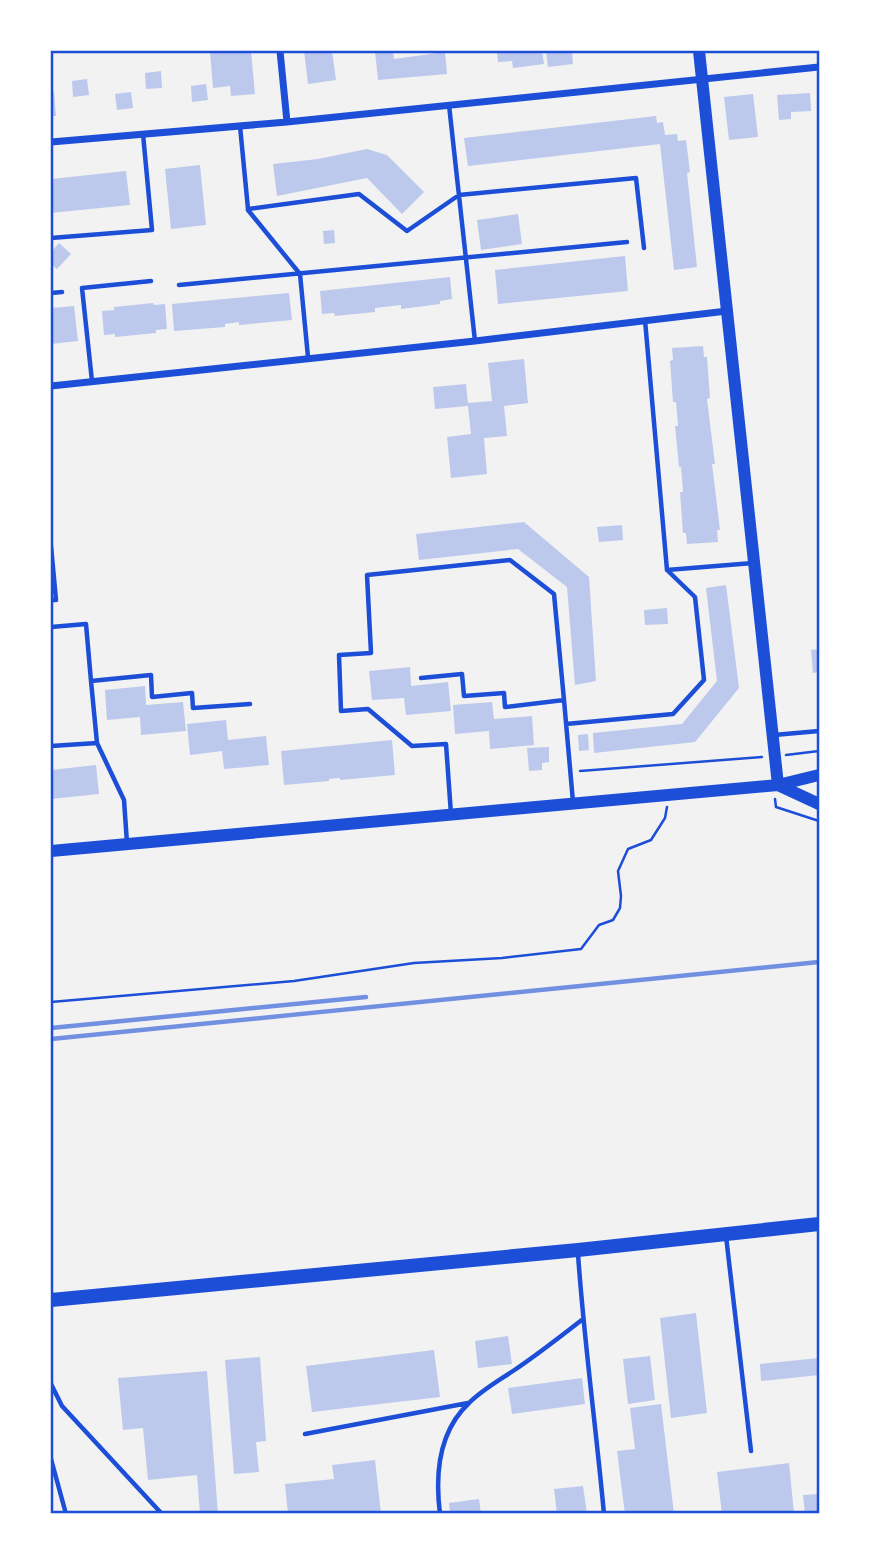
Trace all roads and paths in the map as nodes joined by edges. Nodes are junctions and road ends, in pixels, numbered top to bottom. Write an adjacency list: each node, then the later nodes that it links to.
1 (280, 51): 6 (street)
2 (699, 51): 4 (main road)
3 (819, 67): 4 (street)
4 (702, 77): 5 (street); 21 (main road)
5 (449, 104): 6 (street); 10 (lane)
6 (288, 122): 7 (street)
7 (240, 126): 8 (street); 11 (lane)
8 (143, 134): 9 (street); 12 (lane)
9 (51, 142)
10 (459, 195): 11 (lane); 14 (lane); 15 (lane)
11 (248, 209): 16 (lane)
12 (51, 237)
13 (627, 242): 15 (lane)
14 (644, 248)
15 (466, 258): 16 (lane); 23 (lane)
16 (300, 274): 18 (lane); 24 (lane)
17 (151, 281): 25 (lane)
18 (179, 285)
19 (62, 292): 20 (lane)
20 (51, 293)
21 (727, 311): 22 (street); 28 (main road)
22 (645, 320): 23 (street); 29 (lane)
23 (475, 341): 24 (street)
24 (308, 357): 25 (street)
25 (92, 381): 26 (street)
26 (51, 386)
27 (51, 546): 30 (lane)
28 (754, 563): 29 (lane); 38 (main road)
29 (667, 570): 36 (lane)
30 (51, 600)
31 (51, 626): 33 (lane)
32 (421, 678): 34 (lane)
33 (91, 681): 35 (lane); 39 (lane)
34 (564, 700): 36 (lane); 49 (lane)
35 (250, 704)
36 (566, 724): 43 (lane)
37 (819, 731): 38 (lane)
38 (773, 735): 42 (main road)
39 (97, 743): 40 (lane); 51 (lane)
40 (51, 746)
41 (819, 751): 42 (path)
42 (775, 756): 43 (path); 45 (main road)
43 (570, 772): 47 (lane)
44 (819, 775): 45 (main road)
45 (776, 785): 46 (main road); 48 (main road); 50 (path)
46 (670, 794): 47 (main road); 53 (path)
47 (573, 803): 49 (main road)
48 (819, 804)
49 (451, 814): 51 (main road)
50 (819, 821)
51 (127, 844): 52 (main road)
52 (51, 851)
53 (51, 1002)
54 (819, 1223): 55 (highway)
55 (726, 1234): 56 (highway); 62 (lane)
56 (578, 1250): 57 (highway); 58 (lane)
57 (51, 1300)
58 (583, 1320): 60 (lane); 67 (lane)
59 (51, 1384): 65 (lane)
60 (468, 1403): 61 (lane); 66 (lane)
61 (305, 1434)
62 (751, 1451)
63 (51, 1459): 64 (lane)
64 (66, 1514)
65 (162, 1514)
66 (440, 1514)
67 (604, 1514)

